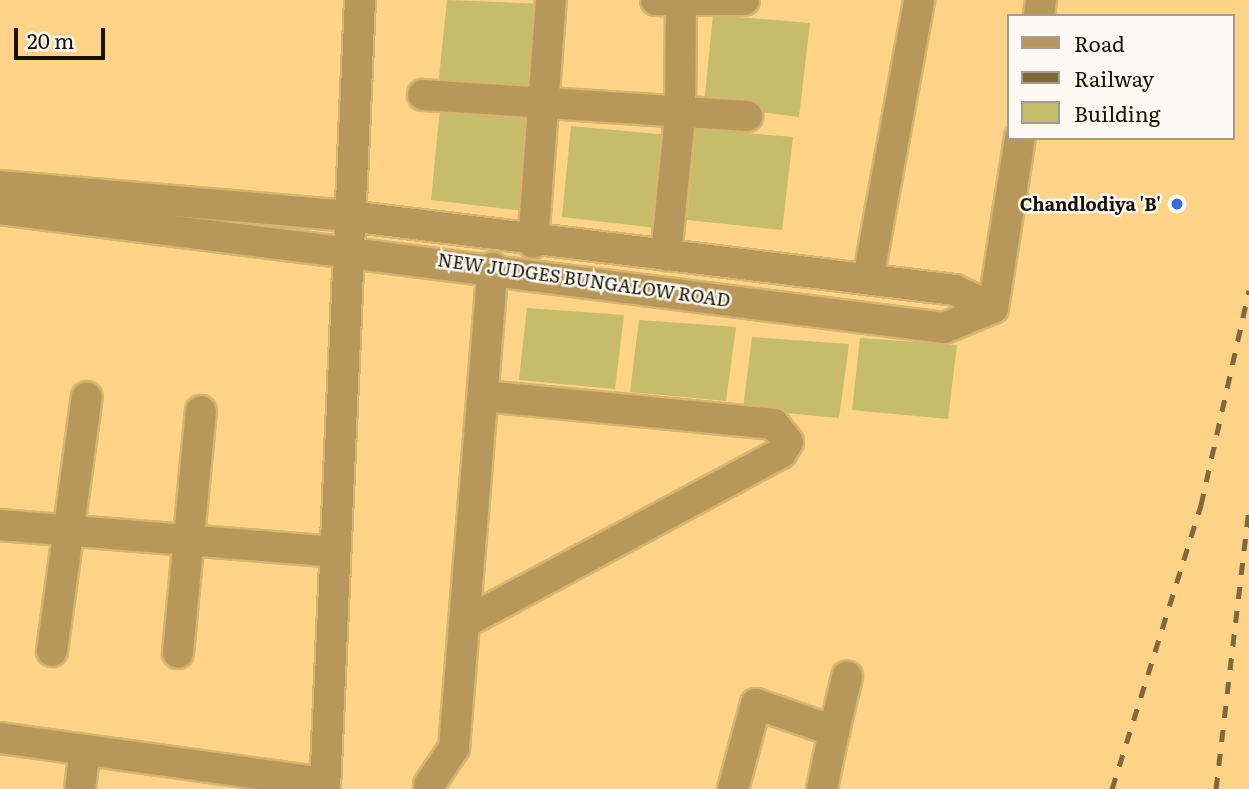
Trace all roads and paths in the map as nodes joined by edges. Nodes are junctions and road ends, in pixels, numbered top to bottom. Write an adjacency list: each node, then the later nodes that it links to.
1 (359, 0): 13 (street)
2 (551, 0): 7 (street)
3 (673, 0): 4 (street); 8 (street)
4 (744, 0)
5 (919, 0): 18 (street)
6 (423, 95): 7 (street)
7 (547, 102): 8 (street); 14 (street)
8 (680, 115): 9 (street); 16 (street)
9 (747, 116)
10 (1020, 140): 19 (street)
11 (0, 186): 13 (street)
12 (0, 209): 15 (street, NEW JUDGES BUNGALOW ROAD)
13 (348, 216): 14 (street); 15 (street)
14 (533, 243): 16 (street)
15 (346, 249): 17 (street, NEW JUDGES BUNGALOW ROAD); 26 (street)
16 (666, 255): 18 (street)
17 (493, 268): 19 (street, NEW JUDGES BUNGALOW ROAD); 20 (street)
18 (868, 279): 19 (street)
19 (993, 308)
20 (482, 396): 27 (street); 27 (street)
21 (87, 397): 24 (street)
22 (201, 411): 25 (street)
23 (0, 525): 24 (street)
24 (67, 530): 25 (street); 28 (street)
25 (188, 540): 26 (street); 29 (street)
26 (332, 552): 35 (street)
27 (464, 623): 34 (street)
28 (52, 651)
29 (178, 653)
30 (847, 677): 31 (street)
31 (834, 731): 37 (street); 38 (street)
32 (0, 738): 33 (street)
33 (85, 750): 35 (street); 36 (street)
34 (429, 785)
35 (325, 786)
36 (80, 789)
37 (733, 789)
38 (822, 789)

